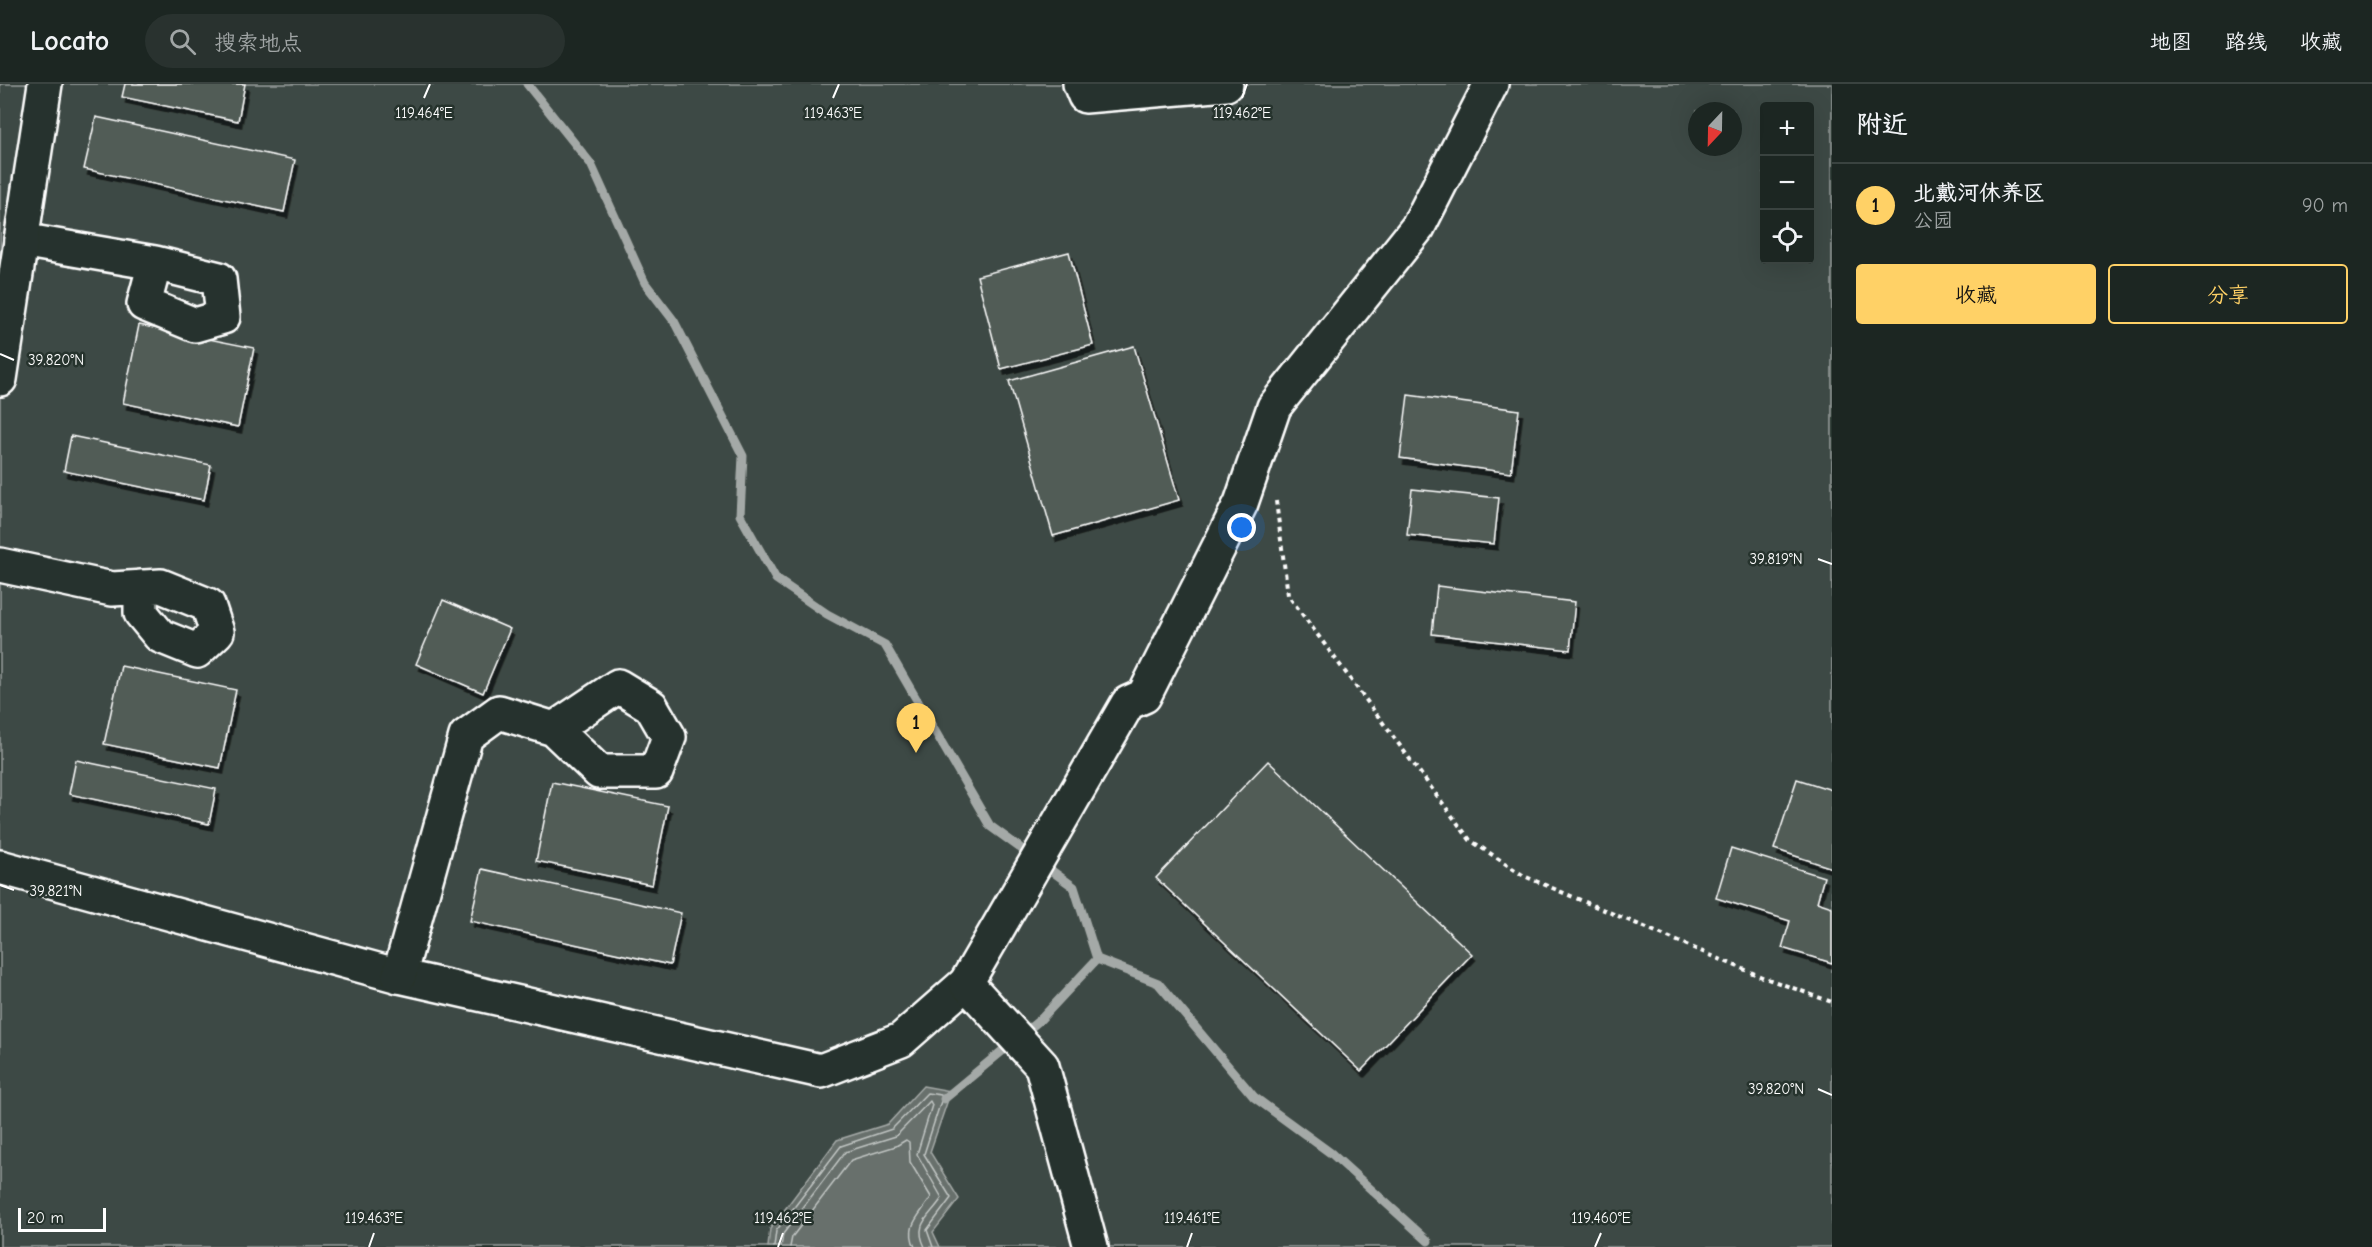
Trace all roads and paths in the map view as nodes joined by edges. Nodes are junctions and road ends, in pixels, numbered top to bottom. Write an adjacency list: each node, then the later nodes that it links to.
1 (45, 84): 5 (street)
2 (1080, 84): 3 (street)
3 (1226, 84)
4 (1491, 84): 14 (street)
5 (21, 240): 6 (street); 7 (street)
6 (155, 263)
7 (0, 379)
8 (1275, 495): 15 (path)
9 (0, 565): 10 (street)
10 (141, 587)
11 (554, 729): 13 (street)
12 (0, 867): 13 (street)
13 (399, 976): 14 (street)
14 (966, 983): 16 (street)
15 (1832, 1002)
16 (1091, 1247)

